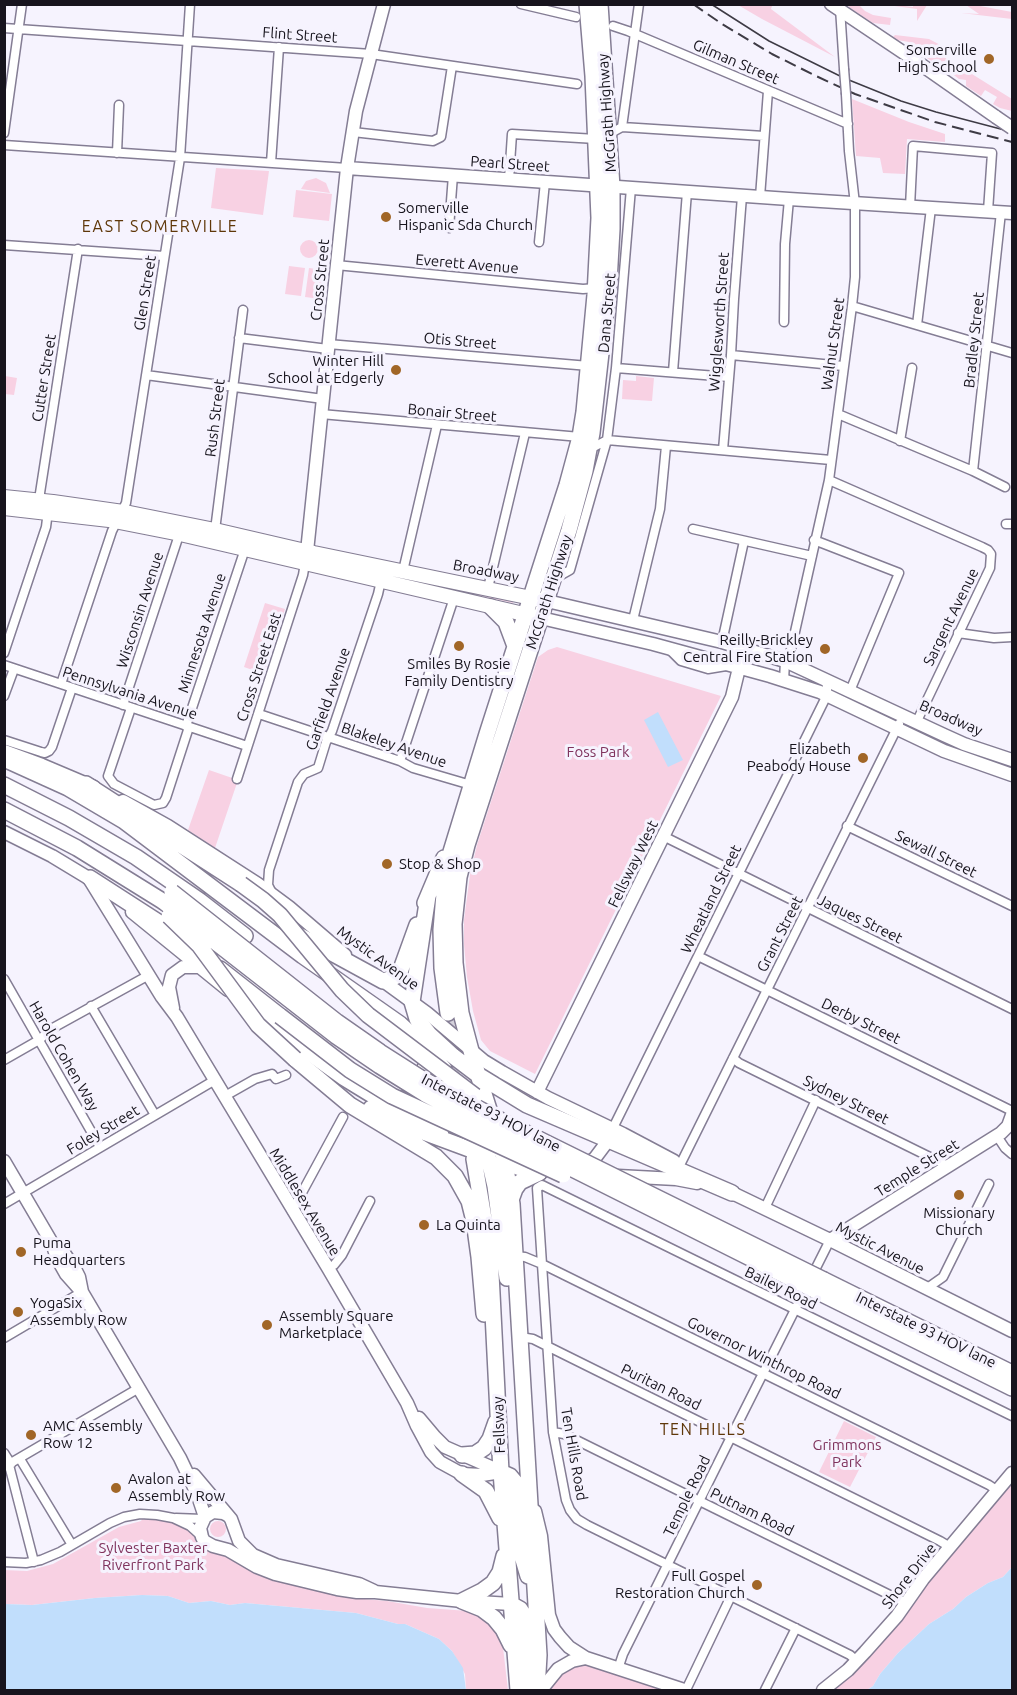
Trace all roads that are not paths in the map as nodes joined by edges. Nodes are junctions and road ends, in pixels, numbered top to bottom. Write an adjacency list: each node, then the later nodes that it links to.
1 (22, 4): 12 (street)
2 (190, 4): 14 (street, Glen Street)
3 (384, 4): 16 (main road, Cross Street)
4 (521, 4): 9 (street)
5 (587, 4): 25 (highway, McGrath Highway)
6 (600, 4): 25 (highway, McGrath Highway)
7 (639, 4): 13 (street)
8 (837, 6): 21 (street, Walnut Street, bridge); 22 (main road, bridge)
9 (576, 16)
10 (613, 26): 13 (street, Gilman Street)
11 (4, 28): 12 (street, Flint Street)
12 (20, 30): 14 (street, Flint Street); 24 (street)
13 (635, 34): 19 (street, Gilman Street); 25 (street)
14 (188, 41): 15 (street, Flint Street); 29 (street, Glen Street)
15 (279, 47): 16 (street, Flint Street); 30 (street)
16 (370, 54): 17 (street, Flint Street); 23 (main road, Cross Street)
17 (452, 66): 18 (street, Flint Street); 23 (street)
18 (577, 84)
19 (768, 91): 21 (street, Gilman Street); 26 (street)
20 (119, 105): 28 (street)
21 (848, 124): 41 (street, Walnut Street)
22 (1012, 128)
23 (352, 132): 31 (main road, Cross Street)
24 (4, 133)
25 (609, 133): 26 (street); 33 (street); 35 (highway, McGrath Highway)
26 (764, 136): 39 (street)
27 (4, 145): 28 (street, Pearl Street)
28 (117, 153): 29 (street, Pearl Street)
29 (180, 158): 30 (street, Pearl Street); 49 (street, Glen Street)
30 (271, 163): 31 (street, Pearl Street)
31 (347, 168): 32 (main road, Pearl Street); 50 (main road, Cross Street)
32 (453, 175): 33 (main road, Pearl Street); 45 (street)
33 (509, 179): 34 (main road, Pearl Street)
34 (545, 182): 35 (main road, Pearl Street); 46 (street)
35 (605, 186): 36 (main road, Pearl Street); 51 (highway, McGrath Highway); 76 (highway, McGrath Highway)
36 (631, 188): 37 (main road, Pearl Street); 63 (street, Dana Street)
37 (687, 192): 38 (main road, Pearl Street); 65 (street)
38 (742, 196): 39 (main road, Pearl Street); 60 (street, Wigglesworth Street)
39 (760, 197): 40 (main road, Pearl Street)
40 (789, 199): 41 (main road, Pearl Street); 54 (street)
41 (855, 204): 42 (main road, Pearl Street); 52 (street, Walnut Street)
42 (910, 207): 43 (main road, Pearl Street); 44 (street, Bradley Street)
43 (931, 208): 44 (main road, Pearl Street); 55 (street)
44 (1001, 212): 58 (street, Bradley Street)
45 (449, 228)
46 (539, 242)
47 (4, 245): 48 (street)
48 (78, 249): 49 (street); 84 (street, Cutter Street)
49 (164, 256): 66 (street, Glen Street)
50 (336, 265): 51 (street, Everett Avenue); 57 (main road, Cross Street)
51 (596, 288): 61 (highway, McGrath Highway)
52 (852, 306): 55 (street); 62 (street, Walnut Street)
53 (243, 310): 56 (street, Rush Street)
54 (784, 322)
55 (917, 325): 58 (street)
56 (239, 338): 57 (street, Otis Street); 68 (street, Rush Street)
57 (328, 346): 61 (street, Otis Street); 69 (main road, Cross Street)
58 (987, 346): 59 (street); 80 (street, Bradley Street)
59 (1012, 353)
60 (731, 355): 62 (street); 67 (street, Wigglesworth Street)
61 (589, 366): 76 (highway, McGrath Highway)
62 (843, 366): 71 (street, Walnut Street)
63 (616, 368): 65 (street); 74 (street, Dana Street)
64 (912, 368): 75 (street)
65 (673, 372): 67 (street)
66 (146, 375): 68 (street); 86 (street, Glen Street)
67 (729, 377): 78 (street, Wigglesworth Street)
68 (233, 387): 69 (street); 88 (street, Rush Street)
69 (323, 399): 70 (main road, Cross Street)
70 (321, 414): 72 (street, Bonair Street); 94 (main road, Cross Street)
71 (838, 414): 75 (street); 79 (street, Walnut Street)
72 (437, 425): 73 (street, Bonair Street); 95 (street)
73 (525, 433): 76 (street, Bonair Street); 98 (street)
74 (607, 440): 76 (street); 77 (street); 97 (street, Dana Street)
75 (900, 441): 80 (street)
76 (585, 443): 97 (highway, McGrath Highway); 99 (highway, McGrath Highway)
77 (666, 446): 78 (street); 105 (street)
78 (723, 450): 79 (street)
79 (831, 460): 81 (street, Walnut Street)
80 (973, 471): 82 (street)
81 (829, 480): 91 (street, Walnut Street); 106 (street, Sargent Avenue)
82 (1005, 487)
83 (4, 497): 84 (main road, Broadway)
84 (44, 506): 85 (main road, Broadway); 86 (main road, Broadway); 110 (street, Cutter Street)
85 (4, 508)
86 (119, 516): 87 (main road, Broadway); 117 (street, Glen Street)
87 (182, 529): 88 (main road, Broadway); 92 (main road, Broadway); 123 (street, Wisconsin Avenue)
88 (215, 530): 94 (main road, Broadway)
89 (693, 530): 90 (street)
90 (744, 540): 93 (street); 108 (street)
91 (814, 540): 93 (street, Walnut Street); 119 (street)
92 (245, 549): 94 (main road, Broadway); 128 (street, Minnesota Avenue)
93 (812, 556): 111 (street, Walnut Street)
94 (306, 557): 96 (main road, Broadway); 124 (street, Cross Street East)
95 (403, 571): 96 (main road, Broadway); 98 (main road, Broadway)
96 (382, 574): 100 (main road, Broadway); 130 (street, Garfield Avenue)
97 (553, 579): 101 (highway, McGrath Highway)
98 (488, 588): 99 (main road, Broadway)
99 (531, 597): 101 (main road, Broadway); 103 (highway, McGrath Highway)
100 (454, 598): 102 (main road, Broadway); 136 (street)
101 (547, 601): 104 (highway, McGrath Highway); 105 (main road, Broadway)
102 (491, 607): 103 (main road, Broadway); 109 (highway)
103 (525, 615): 104 (main road, Broadway); 109 (highway, McGrath Highway)
104 (541, 618): 113 (main road, Broadway); 142 (highway, McGrath Highway)
105 (633, 620): 108 (main road, Broadway)
106 (958, 633): 107 (street); 127 (street, Sargent Avenue)
107 (1012, 638)
108 (727, 644): 111 (main road, Broadway); 113 (main road)
109 (515, 646): 145 (highway, McGrath Highway)
110 (4, 653)
111 (785, 661): 115 (main road, Broadway); 116 (street, Walnut Street)
112 (4, 665): 114 (street, Pennsylvania Avenue)
113 (734, 667): 116 (main road, Broadway); 152 (main road, Fellsway West)
114 (14, 669): 117 (street, Pennsylvania Avenue); 121 (street)
115 (826, 679): 119 (main road, Broadway); 120 (street, Wheatland Street)
116 (784, 681): 120 (main road, Broadway)
117 (61, 684): 118 (street, Pennsylvania Avenue)
118 (72, 688): 123 (street, Pennsylvania Avenue); 131 (street)
119 (850, 691): 122 (main road, Broadway)
120 (826, 694): 125 (main road, Broadway); 155 (street, Wheatland Street)
121 (4, 696)
122 (874, 702): 125 (main road); 126 (main road, Broadway)
123 (127, 706): 128 (street, Pennsylvania Avenue); 146 (street, Wisconsin Avenue)
124 (259, 714): 130 (street, Blakeley Avenue); 132 (street, Cross Street East)
125 (868, 715): 129 (main road, Broadway)
126 (903, 715): 127 (main road, Broadway); 129 (street, Grant Street)
127 (916, 722): 135 (main road, Broadway)
128 (188, 726): 132 (street, Pennsylvania Avenue); 146 (street, Minnesota Avenue)
129 (897, 729): 137 (main road, Broadway); 149 (street, Grant Street)
130 (329, 736): 136 (street, Blakeley Avenue); 154 (street, Garfield Avenue)
131 (4, 740)
132 (247, 746): 141 (street, Cross Street East)
133 (4, 751): 143 (main road)
134 (4, 759): 153 (highway)
135 (1012, 760)
136 (400, 761): 145 (street, Blakeley Avenue)
137 (984, 766): 139 (main road); 140 (main road, Broadway)
138 (4, 768): 153 (highway)
139 (1012, 768)
140 (1012, 775)
141 (237, 780)
142 (487, 781): 145 (street); 177 (highway, McGrath Highway)
143 (86, 784): 157 (highway)
144 (4, 785): 160 (highway)
145 (471, 785): 151 (highway, McGrath Highway)
146 (134, 794)
147 (4, 795): 160 (highway, Interstate 93 HOV lane)
148 (4, 810): 160 (highway)
149 (847, 826): 162 (street, Sewall Street); 163 (street, Grant Street)
150 (4, 832): 156 (main road, Mystic Avenue)
151 (456, 835): 159 (highway); 173 (highway, McGrath Highway)
152 (663, 836): 155 (street, Jaques Street); 184 (main road, Fellsway West)
153 (178, 861): 158 (highway)
154 (271, 863): 157 (street); 161 (street, Garfield Avenue)
155 (738, 874): 163 (street, Jaques Street); 164 (street, Wheatland Street)
156 (90, 879): 165 (main road, Mystic Avenue); 166 (main road, Middlesex Avenue); 210 (highway, bridge)
157 (241, 879): 161 (main road, Mystic Avenue); 186 (highway, bridge)
158 (218, 891): 168 (highway); 176 (highway)
159 (428, 896): 168 (highway); 170 (highway)
160 (168, 897): 179 (highway, bridge); 186 (highway, bridge); 210 (highway, bridge); 218 (highway, Interstate 93 HOV lane, bridge)
161 (275, 897): 168 (main road, Mystic Avenue)
162 (1012, 906)
163 (807, 908): 169 (street, Grant Street); 172 (street, Jaques Street)
164 (698, 956): 169 (street, Derby Street); 193 (street, Wheatland Street)
165 (199, 967): 174 (main road, Middlesex Avenue); 188 (main road, Mystic Avenue)
166 (149, 975): 171 (street); 174 (main road, Middlesex Avenue)
167 (4, 979): 175 (street, Harold Cohen Way)
168 (383, 981): 170 (main road, Mystic Avenue)
169 (767, 990): 178 (street, Grant Street); 189 (street, Derby Street)
170 (412, 1002): 177 (main road, Mystic Avenue); 182 (highway)
171 (91, 1006): 175 (street); 190 (street)
172 (1012, 1009)
173 (448, 1013)
174 (177, 1017): 183 (main road, Middlesex Avenue)
175 (39, 1041): 180 (street); 195 (street, Harold Cohen Way)
176 (426, 1047): 188 (highway); 197 (highway)
177 (470, 1049): 182 (highway, McGrath Highway); 184 (main road, Mystic Avenue)
178 (733, 1058): 187 (street, Sydney Street); 200 (street, Grant Street)
179 (295, 1059): 197 (highway); 227 (highway)
180 (4, 1060)
181 (286, 1075): 185 (street)
182 (478, 1075): 193 (highway); 199 (highway, McGrath Highway)
183 (215, 1080): 185 (main road, Middlesex Avenue); 190 (street, Foley Street)
184 (537, 1092): 193 (main road, Mystic Avenue)
185 (225, 1096): 212 (main road, Middlesex Avenue)
186 (475, 1096): 218 (highway)
187 (816, 1100): 201 (street, Sydney Street); 211 (street)
188 (388, 1106): 197 (main road, Mystic Avenue)
189 (1012, 1111)
190 (155, 1115): 195 (street, Foley Street)
191 (1012, 1115): 194 (main road, Temple Street)
192 (343, 1117): 212 (street)
193 (610, 1135): 200 (main road, Mystic Avenue); 202 (main road); 206 (highway)
194 (997, 1136): 196 (street); 201 (main road, Temple Street)
195 (100, 1147): 205 (street, Foley Street)
196 (1012, 1154)
197 (481, 1158): 199 (main road, Mystic Avenue); 224 (highway); 227 (highway, Fellsway)
198 (4, 1161): 205 (main road)
199 (506, 1165): 203 (main road, Mystic Avenue); 207 (highway, Fellsway)
200 (680, 1165): 206 (main road, Mystic Avenue)
201 (948, 1166): 213 (main road, Temple Street)
202 (567, 1174): 203 (main road, Mystic Avenue); 206 (main road, Mystic Avenue)
203 (538, 1180): 207 (highway); 215 (street, Ten Hills Road); 222 (street, Bailey Road)
204 (989, 1184): 217 (street)
205 (23, 1193): 209 (street, Foley Street); 220 (main road)
206 (732, 1193): 211 (main road, Mystic Avenue)
207 (511, 1200): 214 (highway, Fellsway)
208 (370, 1201): 216 (street)
209 (4, 1203)
210 (651, 1208): 218 (highway, bridge)
211 (765, 1208): 213 (main road, Mystic Avenue)
212 (292, 1210): 216 (main road, Middlesex Avenue)
213 (830, 1240): 219 (main road, Mystic Avenue); 222 (street, Temple Road)
214 (515, 1256): 215 (street, Governor Winthrop Road); 224 (highway, Fellsway)
215 (542, 1264): 226 (street, Ten Hills Road); 229 (street, Governor Winthrop Road)
216 (328, 1268): 233 (main road, Middlesex Avenue)
217 (943, 1277): 219 (street); 221 (street)
218 (824, 1281): 228 (highway); 230 (highway, Interstate 93 HOV lane); 232 (highway)
219 (926, 1288): 221 (main road, Mystic Avenue)
220 (82, 1292): 225 (street); 231 (main road)
221 (945, 1297): 223 (main road, Mystic Avenue)
222 (794, 1310): 229 (street, Temple Road); 235 (street, Bailey Road)
223 (1012, 1331)
224 (519, 1337): 226 (street, Puritan Road); 238 (highway, Fellsway)
225 (4, 1338)
226 (547, 1346): 236 (street, Ten Hills Road); 237 (street, Puritan Road)
227 (496, 1356): 234 (highway, Fellsway)
228 (1012, 1362)
229 (763, 1373): 237 (street, Temple Road); 248 (street, Governor Winthrop Road)
230 (1012, 1373)
231 (139, 1388): 241 (main road); 242 (street)
232 (1012, 1388)
233 (407, 1403): 240 (main road, Middlesex Avenue); 246 (main road, Middlesex Avenue)
234 (498, 1413): 240 (highway); 244 (highway, Fellsway)
235 (1012, 1416)
236 (553, 1431): 249 (street, Putnam Road); 262 (street, Ten Hills Road)
237 (731, 1437): 249 (street, Temple Road); 259 (street, Puritan Road)
238 (525, 1446): 244 (highway); 247 (highway, Fellsway)
239 (4, 1453): 243 (street)
240 (462, 1455): 244 (main road, Middlesex Avenue)
241 (180, 1458): 250 (main road); 252 (main road)
242 (20, 1459): 243 (street); 256 (street)
243 (8, 1465): 261 (street)
244 (501, 1472): 246 (main road); 253 (highway, Fellsway); 263 (highway)
245 (1012, 1473): 248 (main road, Shore Drive)
246 (462, 1474): 253 (highway)
247 (527, 1474): 263 (highway, Fellsway); 271 (main road)
248 (998, 1491): 259 (main road, Shore Drive)
249 (699, 1501): 262 (street, Temple Road); 267 (street, Putnam Road)
250 (227, 1515): 252 (main road); 254 (main road)
251 (173, 1518): 252 (street); 255 (street); 256 (street)
252 (204, 1518): 255 (main road)
253 (505, 1527): 257 (highway, Fellsway)
254 (234, 1530): 258 (main road); 264 (main road)
255 (202, 1537): 258 (main road)
256 (72, 1545): 261 (street)
257 (506, 1545): 266 (highway); 268 (highway, Fellsway)
258 (217, 1546): 264 (main road)
259 (950, 1547): 267 (main road, Shore Drive)
260 (4, 1562): 261 (street)
261 (34, 1562)
262 (668, 1565): 265 (street, Ten Hills Road); 273 (street, Temple Road)
263 (534, 1589): 268 (highway); 275 (highway, Fellsway)
264 (375, 1592): 266 (main road)
265 (731, 1596): 269 (street, Ten Hills Road); 276 (street)
266 (462, 1601): 268 (main road); 270 (highway)
267 (906, 1603): 272 (main road, Shore Drive)
268 (511, 1604): 270 (highway, Fellsway); 275 (highway)
269 (796, 1628): 272 (street, Ten Hills Road); 277 (street)
270 (515, 1656): 274 (highway, Fellsway)
271 (586, 1658): 273 (main road); 275 (main road)
272 (857, 1661): 278 (main road, Shore Drive)
273 (618, 1669): 276 (main road)
274 (518, 1690)
275 (537, 1690)
276 (685, 1690)
277 (765, 1690)
278 (823, 1690)

